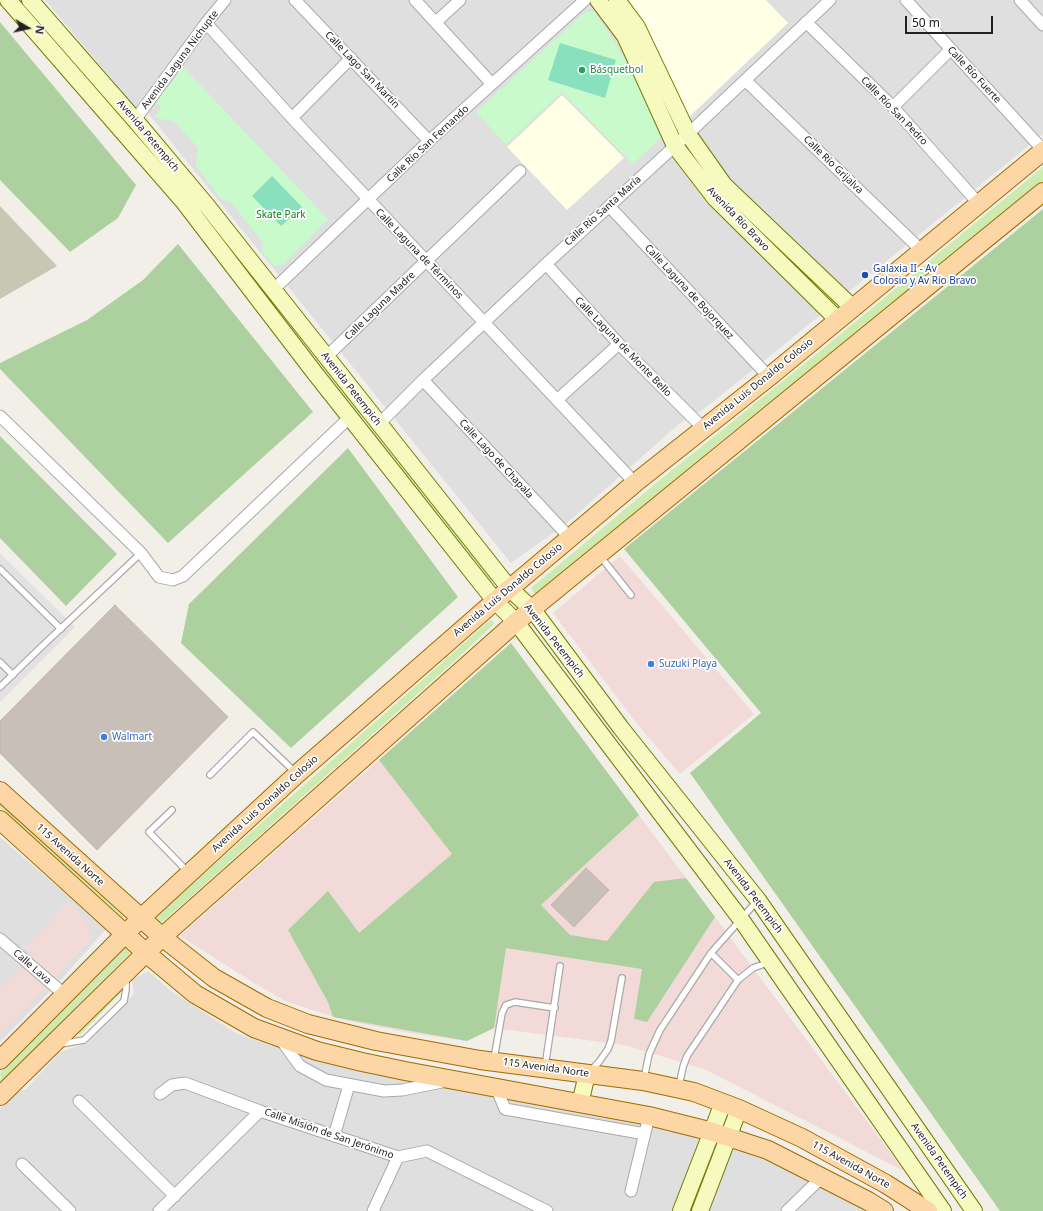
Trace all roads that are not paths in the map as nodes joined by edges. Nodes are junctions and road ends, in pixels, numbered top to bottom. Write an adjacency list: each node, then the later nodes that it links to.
1 (8, 0): 46 (main road, Avenida Petempich)
2 (30, 0): 23 (main road, Avenida Petempich)
3 (225, 0): 13 (street, Avenida Laguna Nichupte)
4 (295, 0): 18 (street, Calle Lago San Martín)
5 (415, 0): 14 (street)
6 (460, 0): 14 (street)
7 (585, 0): 20 (street, Calle Río San Fernando)
8 (598, 0): 26 (main road, Avenida Río Bravo)
9 (617, 0): 24 (main road, Avenida Río Bravo)
10 (830, 0): 15 (street, Calle Río Santa María)
11 (906, 0): 17 (street, Calle Río Fuerte)
12 (1020, 0): 16 (street)
13 (206, 22): 22 (street, Calle Laguna de Términos); 23 (street, Avenida Laguna Nichupte)
14 (436, 22): 20 (street)
15 (806, 22): 19 (street, Calle Río Santa María); 21 (street, Calle Río San Pedro)
16 (1043, 25)
17 (951, 49): 21 (street); 27 (street, Calle Río Fuerte)
18 (351, 58): 22 (street); 25 (street, Calle Lago San Martín)
19 (745, 80): 24 (street, Calle Río Santa María); 33 (street, Calle Río Grijalva)
20 (491, 83): 25 (street, Calle Río San Fernando)
21 (893, 107): 31 (street, Calle Río San Pedro)
22 (292, 118): 30 (street, Calle Laguna de Términos)
23 (135, 120): 36 (main road, Avenida Petempich)
24 (688, 134): 26 (street, Calle Río Santa María); 37 (main road, Avenida Río Bravo)
25 (429, 141): 30 (street, Calle Río San Fernando)
26 (675, 146): 32 (street, Calle Río Santa María); 38 (main road, Avenida Río Bravo)
27 (1043, 150): 31 (main road, Avenida Luis Donaldo Colosio)
28 (520, 171): 34 (street, Calle Laguna Madre)
29 (1043, 192): 52 (main road)
30 (369, 200): 34 (street, Calle Laguna de Términos); 36 (street, Calle Río San Fernando)
31 (979, 204): 33 (main road, Avenida Luis Donaldo Colosio)
32 (609, 206): 35 (street, Calle Río Santa María); 42 (street, Calle Laguna de Bojorquez)
33 (922, 251): 37 (main road, Avenida Luis Donaldo Colosio)
34 (426, 262): 39 (street, Calle Laguna de Términos); 41 (street, Calle Laguna Madre)
35 (546, 264): 39 (street, Calle Río Santa María); 40 (street, Calle Laguna de Monte Bello)
36 (273, 290): 41 (main road, Avenida Petempich)
37 (852, 307): 38 (main road, Avenida Luis Donaldo Colosio)
38 (838, 320): 42 (main road, Avenida Luis Donaldo Colosio)
39 (485, 322): 43 (street, Calle Río Santa María); 44 (street, Calle Laguna de Términos)
40 (619, 344): 44 (street); 48 (street, Calle Laguna de Monte Bello)
41 (326, 357): 47 (main road, Avenida Petempich)
42 (769, 378): 48 (main road, Avenida Luis Donaldo Colosio)
43 (423, 380): 47 (street, Calle Río Santa María); 50 (street, Calle Lago de Chapala)
44 (558, 399): 49 (street, Calle Laguna de Términos)
45 (0, 416): 51 (street)
46 (350, 416): 51 (street); 56 (main road, Avenida Petempich)
47 (378, 425): 54 (main road, Avenida Petempich)
48 (703, 428): 49 (main road, Avenida Luis Donaldo Colosio)
49 (635, 483): 50 (main road, Avenida Luis Donaldo Colosio)
50 (570, 538): 54 (main road, Avenida Luis Donaldo Colosio)
51 (141, 553): 59 (lane)
52 (599, 554): 55 (lane); 57 (main road)
53 (0, 569): 59 (lane)
54 (510, 589): 56 (main road, Avenida Luis Donaldo Colosio); 57 (main road, Avenida Petempich)
55 (631, 595)
56 (495, 601): 58 (main road, Avenida Petempich); 63 (main road, Avenida Luis Donaldo Colosio)
57 (533, 610): 58 (main road); 69 (main road, Avenida Petempich)
58 (516, 622): 70 (main road, Avenida Petempich); 73 (main road)
59 (61, 629): 61 (lane)
60 (0, 662): 61 (lane)
61 (13, 675): 62 (lane)
62 (0, 687)
63 (297, 774): 64 (lane); 68 (main road, Avenida Luis Donaldo Colosio)
64 (210, 775)
65 (0, 791): 71 (main road, 115 Avenida Norte)
66 (172, 810): 68 (lane)
67 (0, 820): 72 (main road)
68 (189, 874): 71 (main road, Avenida Luis Donaldo Colosio)
69 (758, 900): 70 (lane); 118 (main road, Avenida Petempich)
70 (740, 918): 76 (lane); 77 (main road, Avenida Petempich)
71 (140, 919): 72 (main road, Avenida Luis Donaldo Colosio); 73 (main road, 115 Avenida Norte)
72 (124, 935): 75 (main road); 81 (main road, Avenida Luis Donaldo Colosio)
73 (162, 937): 75 (main road); 85 (main road, 115 Avenida Norte)
74 (0, 939): 81 (street, Calle Lava)
75 (146, 953): 83 (main road); 94 (main road)
76 (711, 953): 80 (lane); 89 (lane)
77 (770, 962): 80 (lane); 117 (main road, Avenida Petempich)
78 (560, 966): 82 (lane)
79 (622, 978): 87 (lane)
80 (738, 980): 92 (lane)
81 (64, 995): 84 (main road, Avenida Luis Donaldo Colosio)
82 (555, 1008): 85 (lane); 86 (lane)
83 (281, 1040): 88 (main road); 90 (street)
84 (0, 1060)
85 (494, 1062): 86 (main road, 115 Avenida Norte)
86 (545, 1068): 87 (main road, 115 Avenida Norte)
87 (587, 1074): 89 (main road, 115 Avenida Norte); 96 (main road)
88 (453, 1080): 90 (street); 91 (main road)
89 (643, 1081): 92 (main road, 115 Avenida Norte)
90 (349, 1085): 102 (street)
91 (496, 1087): 96 (main road); 100 (street)
92 (678, 1088): 97 (main road, 115 Avenida Norte)
93 (160, 1094): 98 (street, Calle Misión de San Jerónimo)
94 (0, 1096)
95 (79, 1101): 107 (street)
96 (580, 1104): 99 (main road)
97 (731, 1106): 101 (main road); 116 (main road, 115 Avenida Norte)
98 (260, 1110): 102 (street, Calle Misión de San Jerónimo); 107 (street)
99 (648, 1116): 100 (street); 101 (main road)
100 (645, 1134): 106 (street)
101 (720, 1134): 105 (main road); 112 (main road); 113 (main road)
102 (334, 1136): 103 (street, Calle Misión de San Jerónimo)
103 (398, 1157): 110 (street); 111 (street)
104 (22, 1164): 108 (street)
105 (822, 1176): 114 (street); 115 (main road)
106 (631, 1190)
107 (175, 1196): 109 (street)
108 (70, 1211)
109 (159, 1211)
110 (373, 1211)
111 (547, 1211)
112 (681, 1211)
113 (700, 1211)
114 (787, 1211)
115 (884, 1211)
116 (928, 1211)
117 (944, 1211)
118 (974, 1211)

